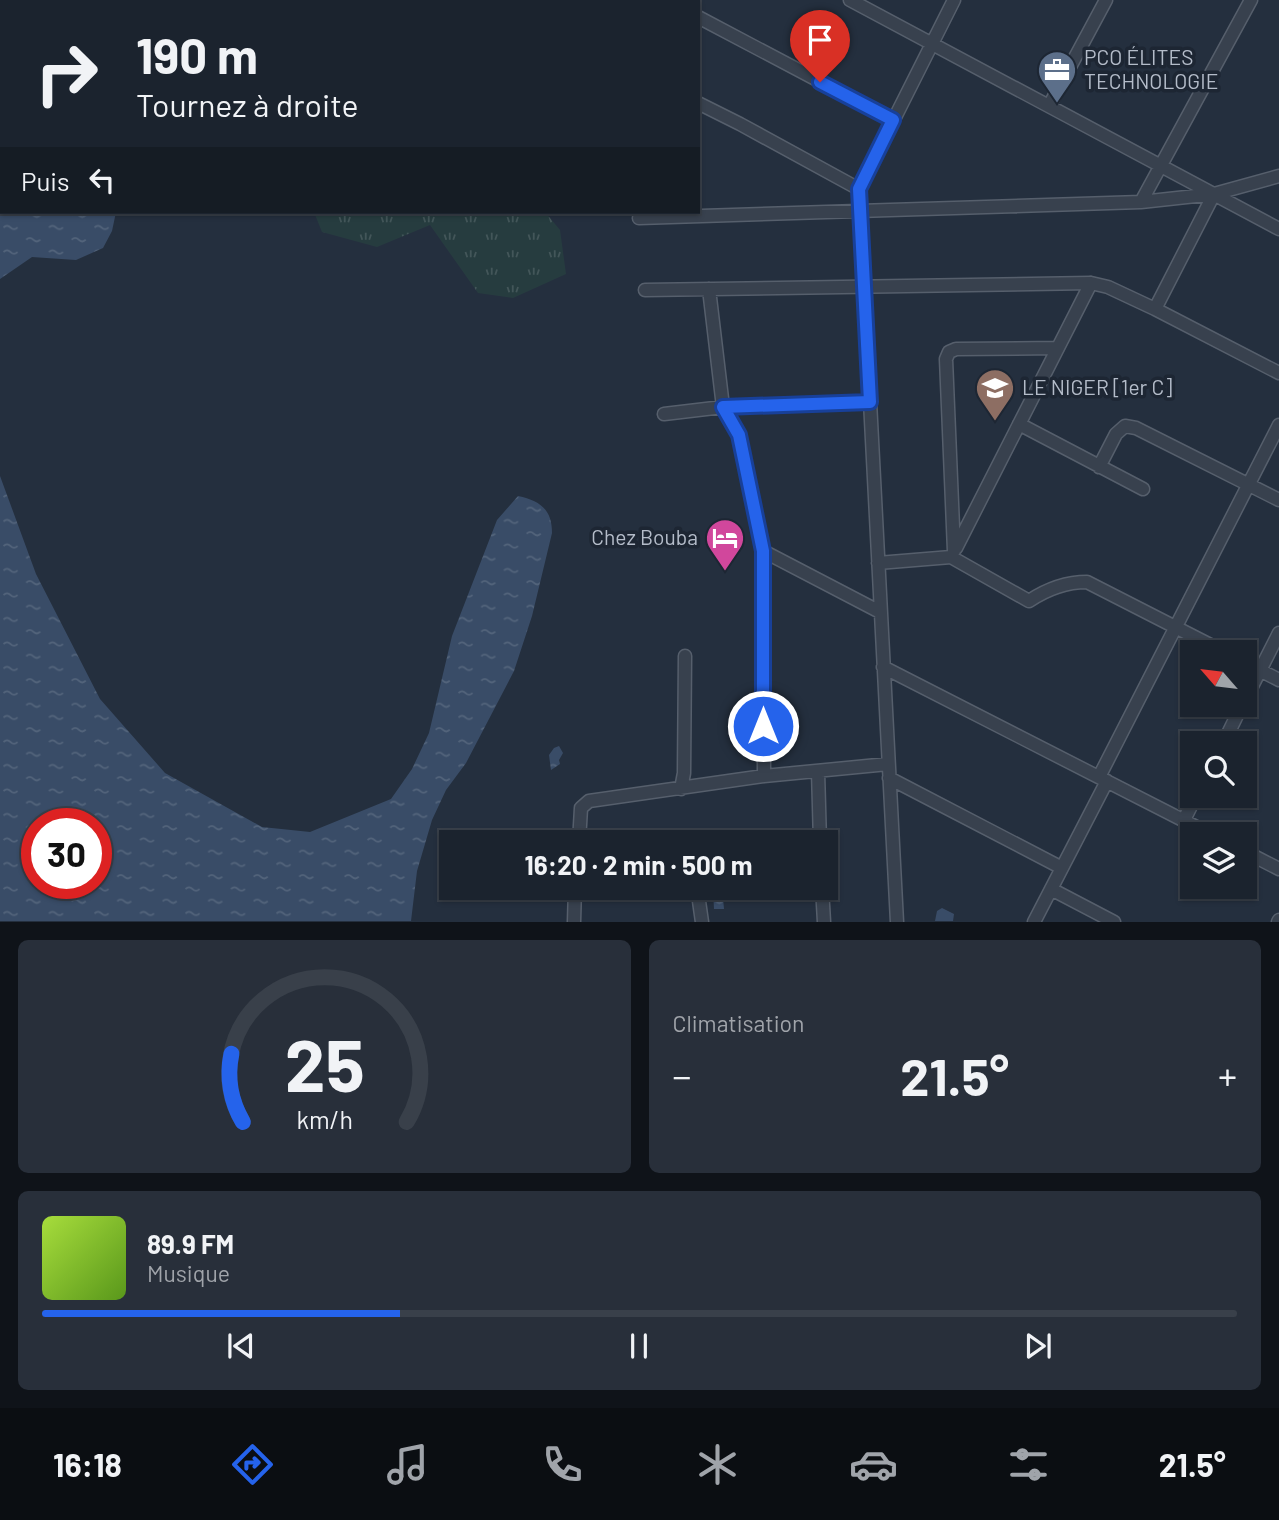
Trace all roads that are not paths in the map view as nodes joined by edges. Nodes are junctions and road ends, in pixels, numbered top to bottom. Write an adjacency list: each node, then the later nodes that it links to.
1 (850, 0): 6 (street)
2 (954, 0): 6 (street)
3 (1106, 0): 8 (street)
4 (1251, 0): 10 (street)
5 (700, 18): 9 (street)
6 (932, 44): 8 (street); 9 (street)
7 (700, 104): 12 (street)
8 (1049, 106): 10 (street)
9 (893, 120): 12 (street)
10 (1160, 165): 13 (street); 14 (street)
11 (1279, 176): 13 (street)
12 (859, 189): 15 (street)
13 (1214, 194): 14 (street); 18 (street); 23 (street)
14 (1140, 202): 15 (street)
15 (860, 212): 16 (street); 20 (street)
16 (678, 215): 17 (street)
17 (639, 218)
18 (1279, 229)
19 (1091, 283): 20 (street); 23 (street); 24 (street)
20 (864, 287): 21 (street); 26 (street)
21 (709, 289): 22 (street); 27 (street)
22 (645, 290)
23 (1155, 309): 25 (street)
24 (1058, 348): 29 (street); 36 (street)
25 (1279, 373)
26 (870, 402): 27 (street); 37 (street)
27 (723, 407): 28 (street); 35 (street)
28 (664, 414)
29 (1019, 424): 31 (street); 36 (street)
30 (1279, 425): 32 (street)
31 (1099, 467): 32 (street); 33 (street)
32 (1248, 485): 34 (street); 39 (street)
33 (1143, 489)
34 (1279, 500)
35 (763, 551): 38 (street); 50 (street)
36 (952, 554): 37 (street); 39 (street)
37 (878, 563): 38 (street)
38 (880, 612): 43 (street)
39 (1175, 626): 41 (street); 52 (street)
40 (1279, 633): 45 (street)
41 (1201, 640)
42 (685, 656): 53 (street)
43 (883, 667): 48 (street); 52 (street)
44 (1257, 668): 45 (street)
45 (1260, 670): 46 (street); 47 (street)
46 (1257, 676)
47 (1279, 680)
48 (888, 764): 49 (street); 51 (street)
49 (818, 771): 50 (street); 58 (street)
50 (764, 776): 53 (street)
51 (889, 778): 60 (street); 69 (street)
52 (1103, 779): 55 (street); 60 (street)
53 (681, 789): 57 (street)
54 (1190, 808): 55 (street)
55 (1184, 820): 56 (street)
56 (1188, 822)
57 (580, 830)
58 (820, 830)
59 (1257, 858): 61 (street)
60 (1062, 868): 62 (street)
61 (1279, 869)
62 (1051, 889): 70 (street); 71 (street)
63 (575, 900): 66 (street)
64 (699, 900): 67 (street)
65 (823, 900): 68 (street)
66 (574, 922)
67 (702, 922)
68 (824, 922)
69 (897, 922)
70 (1034, 922)
71 (1114, 922)

